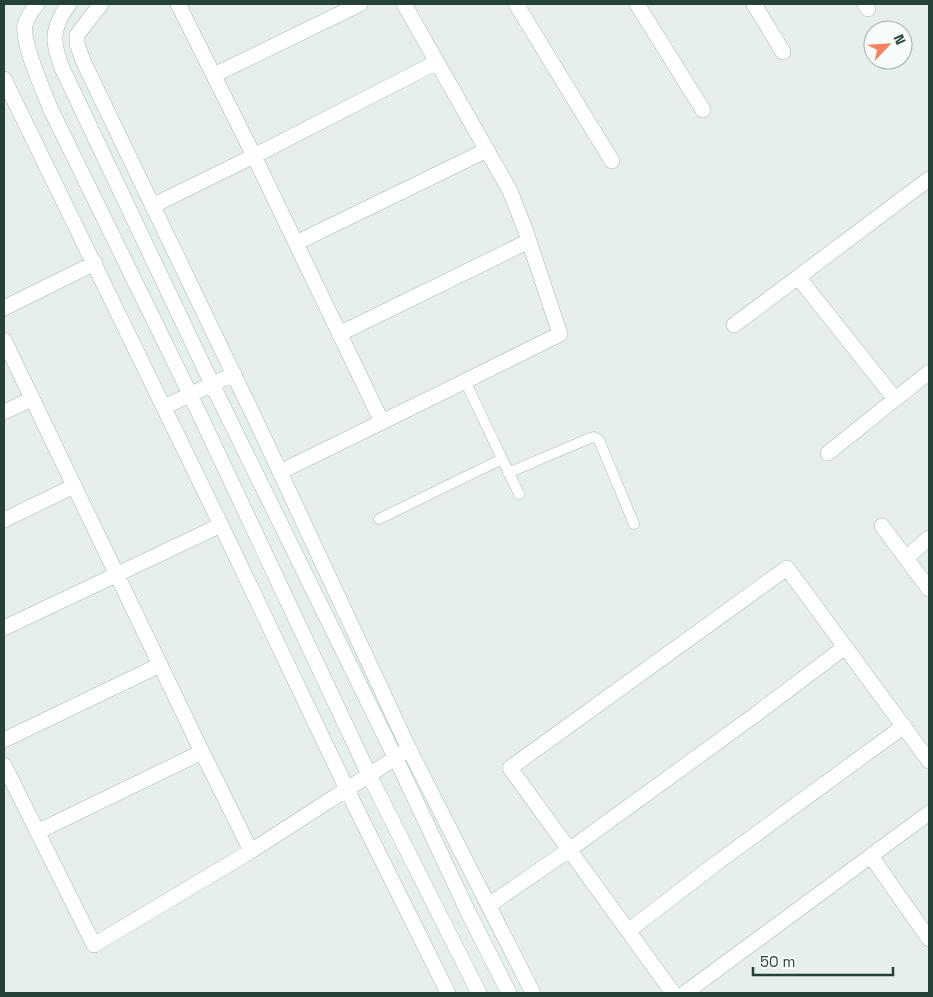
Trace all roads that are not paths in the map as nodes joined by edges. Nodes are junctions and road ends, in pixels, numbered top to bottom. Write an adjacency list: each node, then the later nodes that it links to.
1 (37, 4): 32 (street)
2 (69, 4): 31 (street)
3 (101, 4): 19 (street)
4 (178, 4): 12 (street)
5 (360, 4): 12 (street)
6 (404, 4): 11 (street)
7 (516, 4): 17 (street)
8 (637, 4): 14 (street)
9 (754, 4): 10 (street)
10 (783, 52)
11 (437, 62): 15 (street); 16 (street)
12 (214, 75): 16 (street)
13 (4, 79): 22 (street)
14 (702, 110)
15 (487, 150): 20 (street); 21 (street)
16 (254, 156): 19 (street); 21 (street)
17 (612, 161)
18 (929, 179): 23 (street)
19 (152, 206): 29 (street)
20 (528, 240): 26 (street); 30 (street)
21 (296, 243): 26 (street)
22 (94, 263): 24 (street); 35 (street)
23 (798, 277): 25 (street); 34 (street)
24 (4, 308)
25 (734, 325)
26 (339, 334): 37 (street)
27 (4, 340): 33 (street)
28 (929, 372): 34 (street)
29 (234, 374): 31 (street); 40 (street)
30 (465, 381): 37 (street); 39 (lane)
31 (212, 384): 32 (street); 61 (street)
32 (190, 394): 35 (street); 63 (street)
33 (32, 399): 36 (street); 42 (street)
34 (895, 399): 38 (street)
35 (164, 407): 47 (street)
36 (4, 412)
37 (382, 422): 40 (street)
38 (828, 453)
39 (502, 458): 41 (lane); 44 (lane)
40 (280, 472): 58 (street)
41 (508, 472): 43 (lane); 46 (lane)
42 (74, 486): 45 (street); 51 (street)
43 (519, 494)
44 (379, 519)
45 (4, 520)
46 (634, 524)
47 (221, 525): 51 (street); 64 (street)
48 (882, 526): 50 (street)
49 (929, 538): 50 (street)
50 (906, 558): 52 (street)
51 (117, 576): 53 (street); 55 (street)
52 (929, 589)
53 (4, 628)
54 (846, 647): 56 (street); 67 (street); 67 (street)
55 (160, 665): 57 (street); 59 (street)
56 (904, 726): 60 (street); 71 (street)
57 (4, 740)
58 (409, 749): 61 (street); 70 (street)
59 (202, 752): 66 (street); 68 (street)
60 (929, 761)
61 (397, 762): 63 (street); 75 (street)
62 (4, 764): 66 (street)
63 (371, 779): 64 (street); 74 (street)
64 (347, 789): 68 (street); 73 (street)
65 (929, 813): 69 (street)
66 (37, 832): 68 (street)
67 (569, 850): 70 (street); 71 (street)
68 (251, 851)
69 (871, 856): 72 (street); 78 (street)
70 (489, 905): 76 (street)
71 (628, 931): 77 (street)
72 (929, 939)
73 (448, 993)
74 (479, 993)
75 (509, 993)
76 (533, 993)
77 (673, 993)
78 (685, 993)

